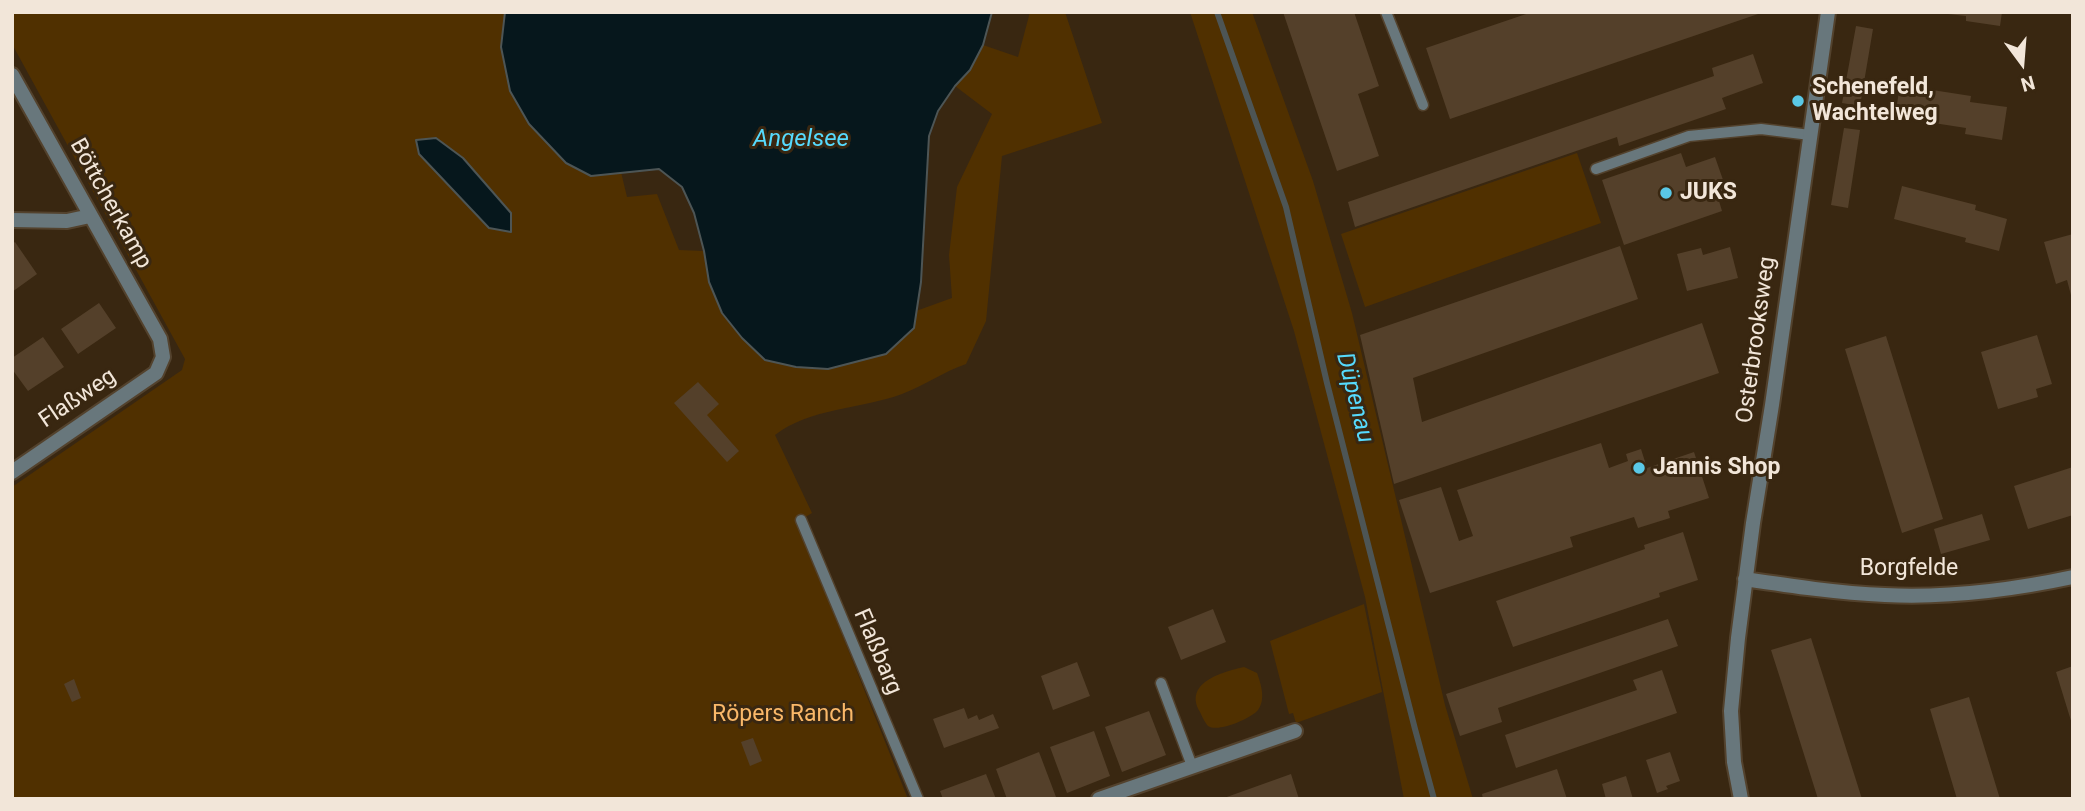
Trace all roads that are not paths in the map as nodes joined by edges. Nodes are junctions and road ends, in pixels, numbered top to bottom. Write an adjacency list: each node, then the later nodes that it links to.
1 (1386, 12): 4 (lane)
2 (1828, 12): 5 (street, Osterbrooksweg)
3 (12, 75): 7 (street, Böttcherkamp)
4 (1423, 105)
5 (1810, 135): 6 (lane); 13 (street, Osterbrooksweg)
6 (1596, 169)
7 (90, 216): 8 (street); 9 (street, Böttcherkamp)
8 (12, 220)
9 (163, 357): 10 (street, Flaßweg)
10 (12, 472)
11 (801, 520): 17 (lane, Flaßbarg)
12 (2073, 577): 13 (street, Borgfelde)
13 (1745, 579): 19 (street, Osterbrooksweg)
14 (1161, 683): 16 (lane)
15 (1295, 731): 16 (street)
16 (1192, 766): 18 (street)
17 (918, 799)
18 (1099, 799)
19 (1741, 799)

